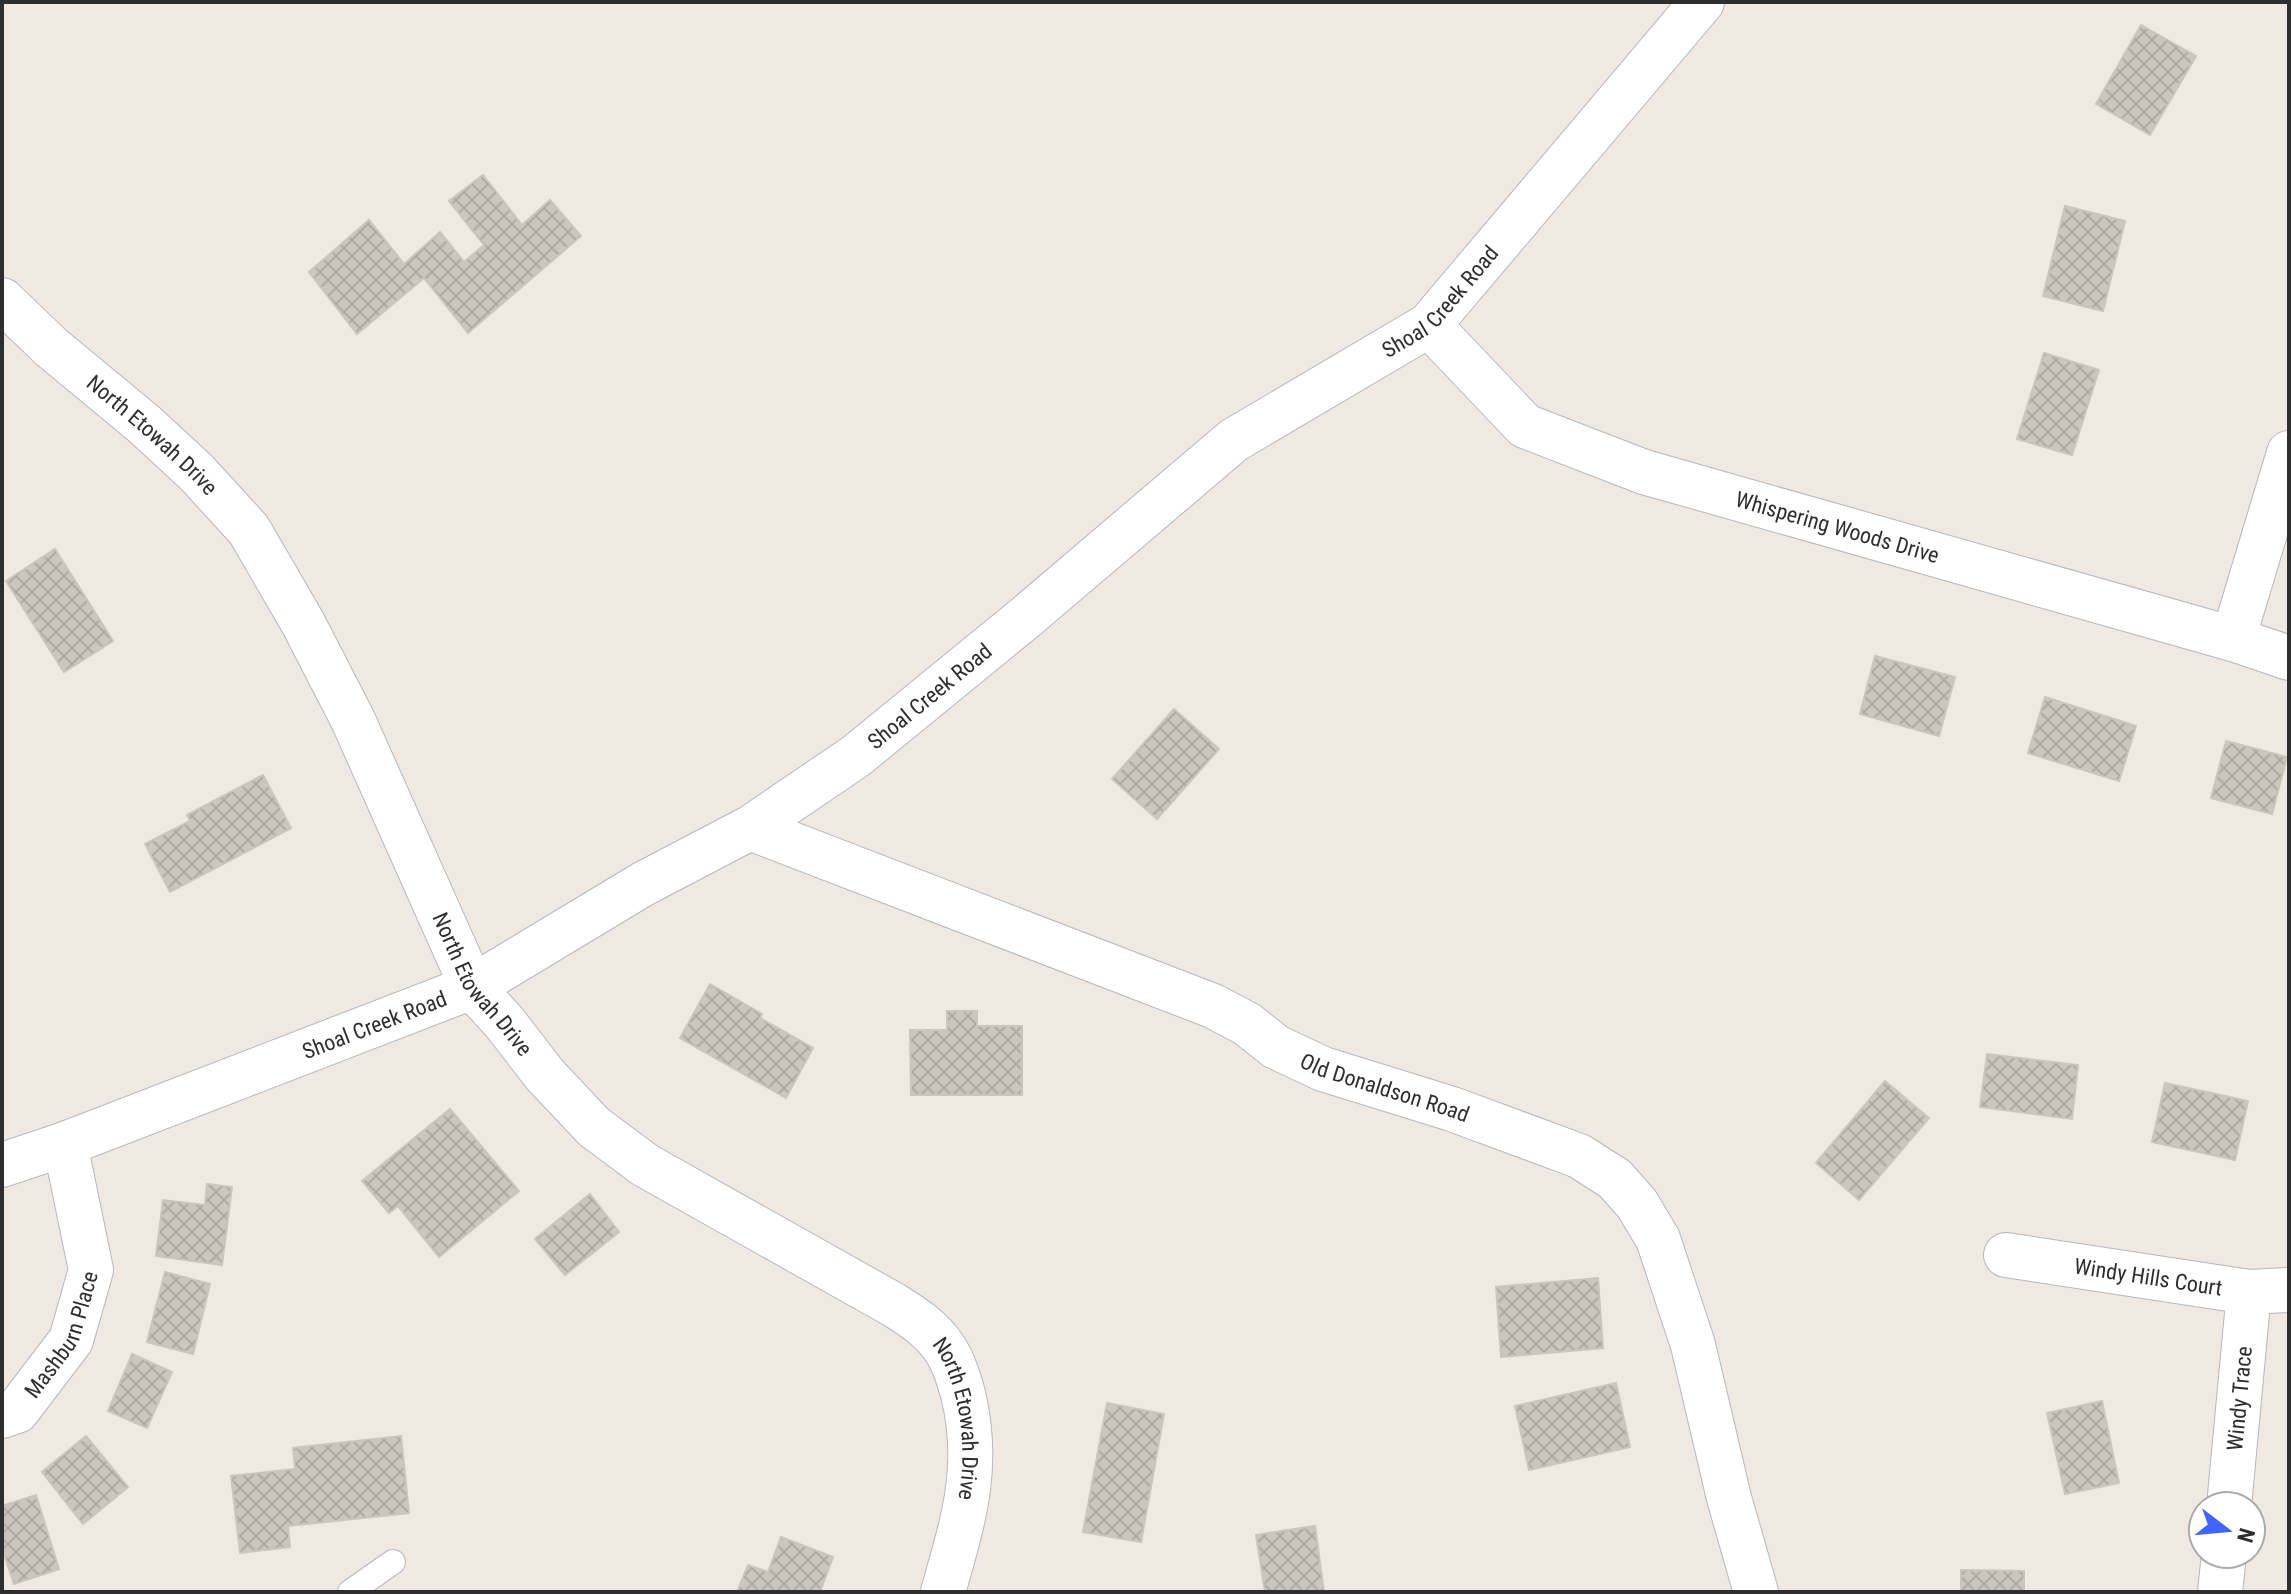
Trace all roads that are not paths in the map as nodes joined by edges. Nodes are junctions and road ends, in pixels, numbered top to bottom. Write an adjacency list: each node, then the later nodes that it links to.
1 (1702, 2): 3 (street, Shoal Creek Road)
2 (2, 300): 8 (street, North Etowah Drive)
3 (1429, 325): 5 (street, Whispering Woods Drive); 7 (street, Shoal Creek Road)
4 (2289, 453): 5 (street)
5 (2233, 639): 6 (street, Whispering Woods Drive)
6 (2289, 658)
7 (750, 828): 8 (street, Shoal Creek Road); 19 (street, Old Donaldson Road)
8 (472, 987): 9 (street, Shoal Creek Road); 18 (street, North Etowah Drive)
9 (65, 1144): 10 (street, Shoal Creek Road); 13 (street, Mashburn Place)
10 (2, 1165)
11 (2006, 1255): 12 (street, Windy Hills Court)
12 (2269, 1291): 14 (street, Windy Trace)
13 (2, 1416)
14 (2232, 1490)
15 (393, 1562): 17 (lane)
16 (2222, 1570): 20 (street)
17 (350, 1592)
18 (943, 1592)
19 (1756, 1592)
20 (2220, 1592)

